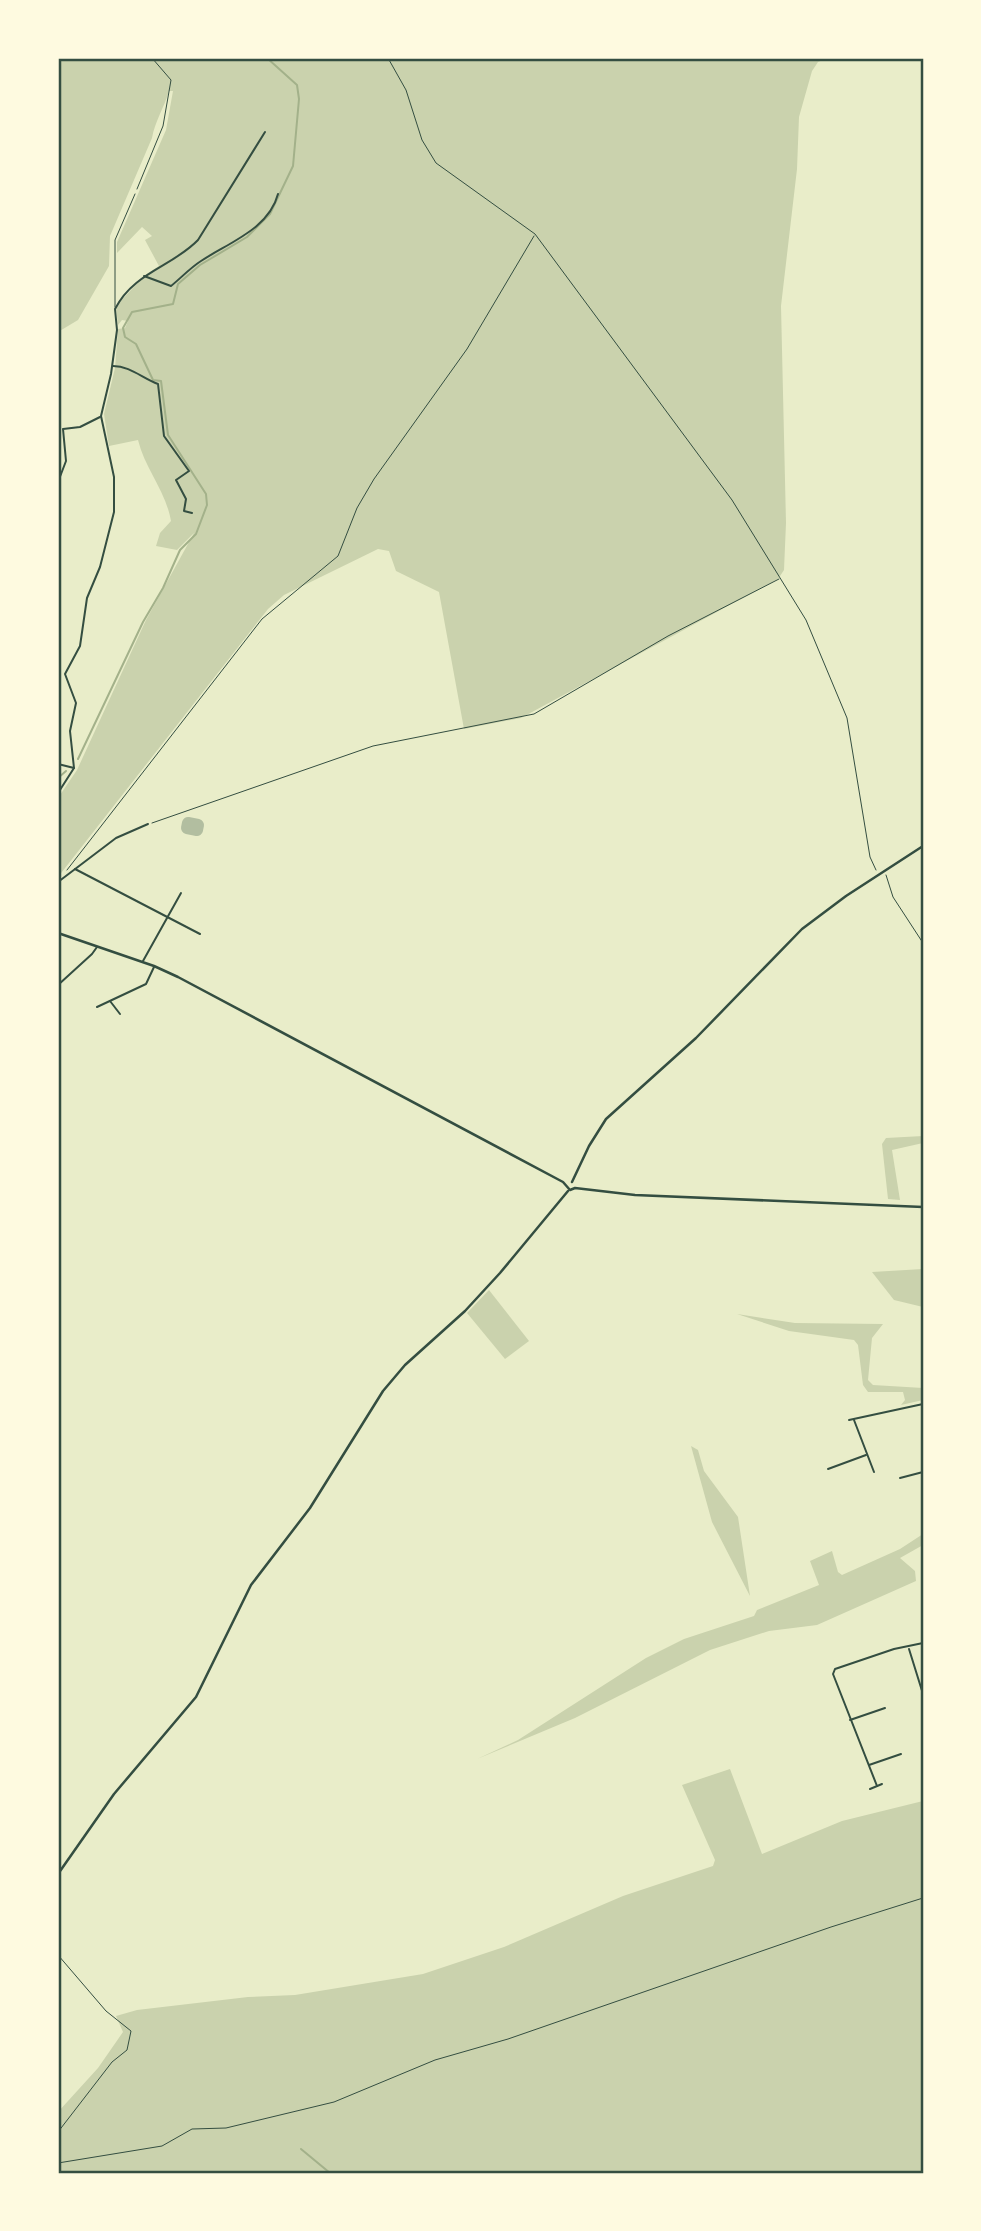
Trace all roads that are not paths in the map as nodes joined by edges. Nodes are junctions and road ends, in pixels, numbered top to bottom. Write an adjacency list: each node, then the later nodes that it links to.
1 (265, 132): 4 (street)
2 (135, 194): 5 (lane)
3 (278, 194): 4 (street)
4 (144, 276): 5 (street)
5 (115, 309): 6 (street)
6 (112, 366): 7 (street); 9 (street)
7 (101, 416): 8 (street); 11 (street)
8 (58, 482)
9 (192, 513)
10 (58, 764): 11 (street)
11 (74, 768): 12 (street)
12 (58, 793)
13 (148, 824): 15 (street)
14 (923, 846): 28 (street)
15 (75, 869): 16 (street); 18 (street)
16 (58, 882)
17 (181, 893): 18 (street)
18 (168, 917): 20 (street); 22 (street)
19 (58, 933): 21 (street)
20 (200, 934)
21 (97, 946): 22 (street); 24 (street)
22 (142, 961): 23 (street)
23 (154, 966): 25 (street); 29 (street)
24 (58, 985)
25 (110, 1001): 26 (street); 27 (street)
26 (97, 1007)
27 (120, 1014)
28 (572, 1182): 29 (street); 30 (street)
29 (567, 1184): 31 (street)
30 (575, 1188): 31 (street); 32 (street)
31 (568, 1190): 51 (street)
32 (923, 1207)
33 (923, 1404): 34 (street)
34 (854, 1419): 35 (street); 36 (street)
35 (849, 1420)
36 (867, 1455): 37 (street); 38 (street)
37 (828, 1469)
38 (874, 1472)
39 (923, 1472): 40 (street)
40 (900, 1478)
41 (923, 1643): 42 (street)
42 (909, 1648): 43 (street); 45 (street)
43 (923, 1694)
44 (885, 1708): 45 (street)
45 (849, 1720): 47 (street)
46 (901, 1754): 47 (street)
47 (868, 1765): 49 (street)
48 (882, 1784): 49 (street)
49 (877, 1786): 50 (street)
50 (870, 1789)
51 (58, 1874)

